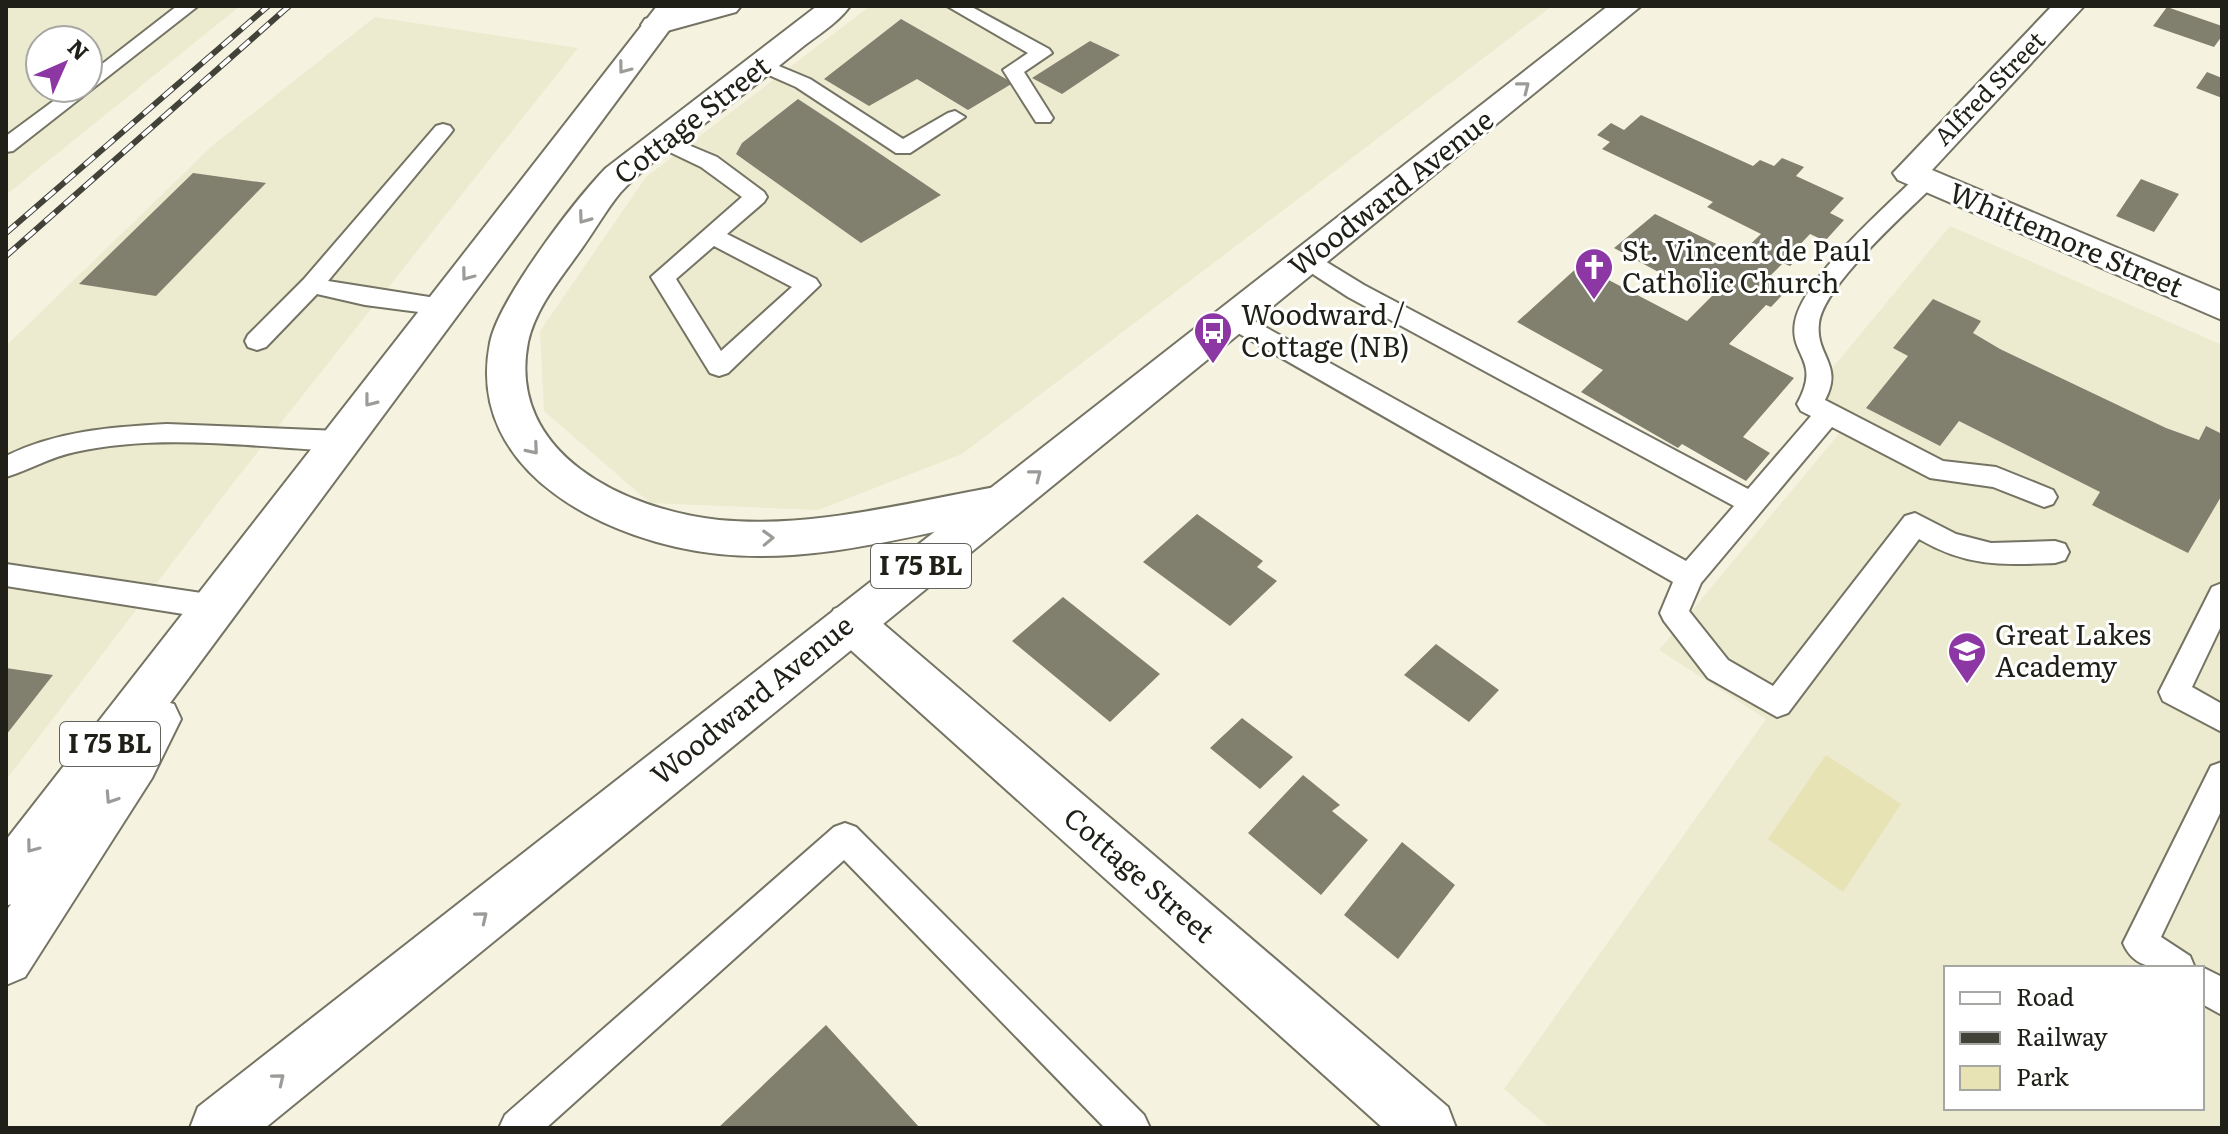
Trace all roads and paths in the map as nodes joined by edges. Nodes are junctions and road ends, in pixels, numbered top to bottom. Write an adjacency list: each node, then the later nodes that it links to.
1 (189, 6): 9 (lane)
2 (726, 6): 7 (main road)
3 (835, 6): 8 (main road, Cottage Street)
4 (956, 6): 12 (lane)
5 (1626, 6): 18 (main road, Woodward Avenue / I 75 BL, one-way to 5)
6 (2069, 6): 16 (main road, Alfred Street)
7 (664, 16): 20 (main road, I 75 BL, one-way to 20)
8 (762, 65): 11 (lane); 14 (main road, Cottage Street)
9 (104, 73)
10 (63, 104): 15 (lane)
11 (955, 117)
12 (1043, 118)
13 (443, 130): 19 (lane)
14 (662, 140): 17 (lane); 28 (main road, Cottage Street, one-way to 28)
15 (6, 146)
16 (1918, 176): 21 (main road, Whittemore Street); 24 (lane)
17 (711, 235): 17 (lane)
18 (1307, 260): 22 (main road, Woodward Avenue / I 75 BL); 29 (lane)
19 (312, 285): 20 (lane); 23 (lane)
20 (442, 307): 25 (main road, I 75 BL, one-way to 25)
21 (2222, 307)
22 (1232, 319): 28 (main road, Woodward Avenue / I 75 BL, one-way to 22); 32 (lane)
23 (257, 341)
24 (1828, 414): 27 (lane); 29 (lane)
25 (339, 441): 26 (lane); 34 (main road, I 75 BL)
26 (6, 467)
27 (2044, 497)
28 (1001, 502): 35 (main road, Woodward Avenue / I 75 BL)
29 (1752, 503): 32 (lane)
30 (2055, 552): 32 (lane)
31 (6, 575): 34 (lane)
32 (1689, 577)
33 (2222, 595): 36 (lane)
34 (215, 607): 38 (main road, I 75 BL, one-way to 38); 39 (main road, one-way to 39)
35 (850, 622): 43 (main road, Woodward Avenue / I 75 BL, one-way to 35); 46 (main road, Cottage Street)
36 (2222, 719)
37 (2222, 776): 40 (lane)
38 (6, 881)
39 (6, 958)
40 (2175, 966)
41 (2204, 985): 42 (lane)
42 (2222, 997)
43 (219, 1128)
44 (518, 1128): 45 (lane)
45 (1131, 1128)
46 (1427, 1128)

